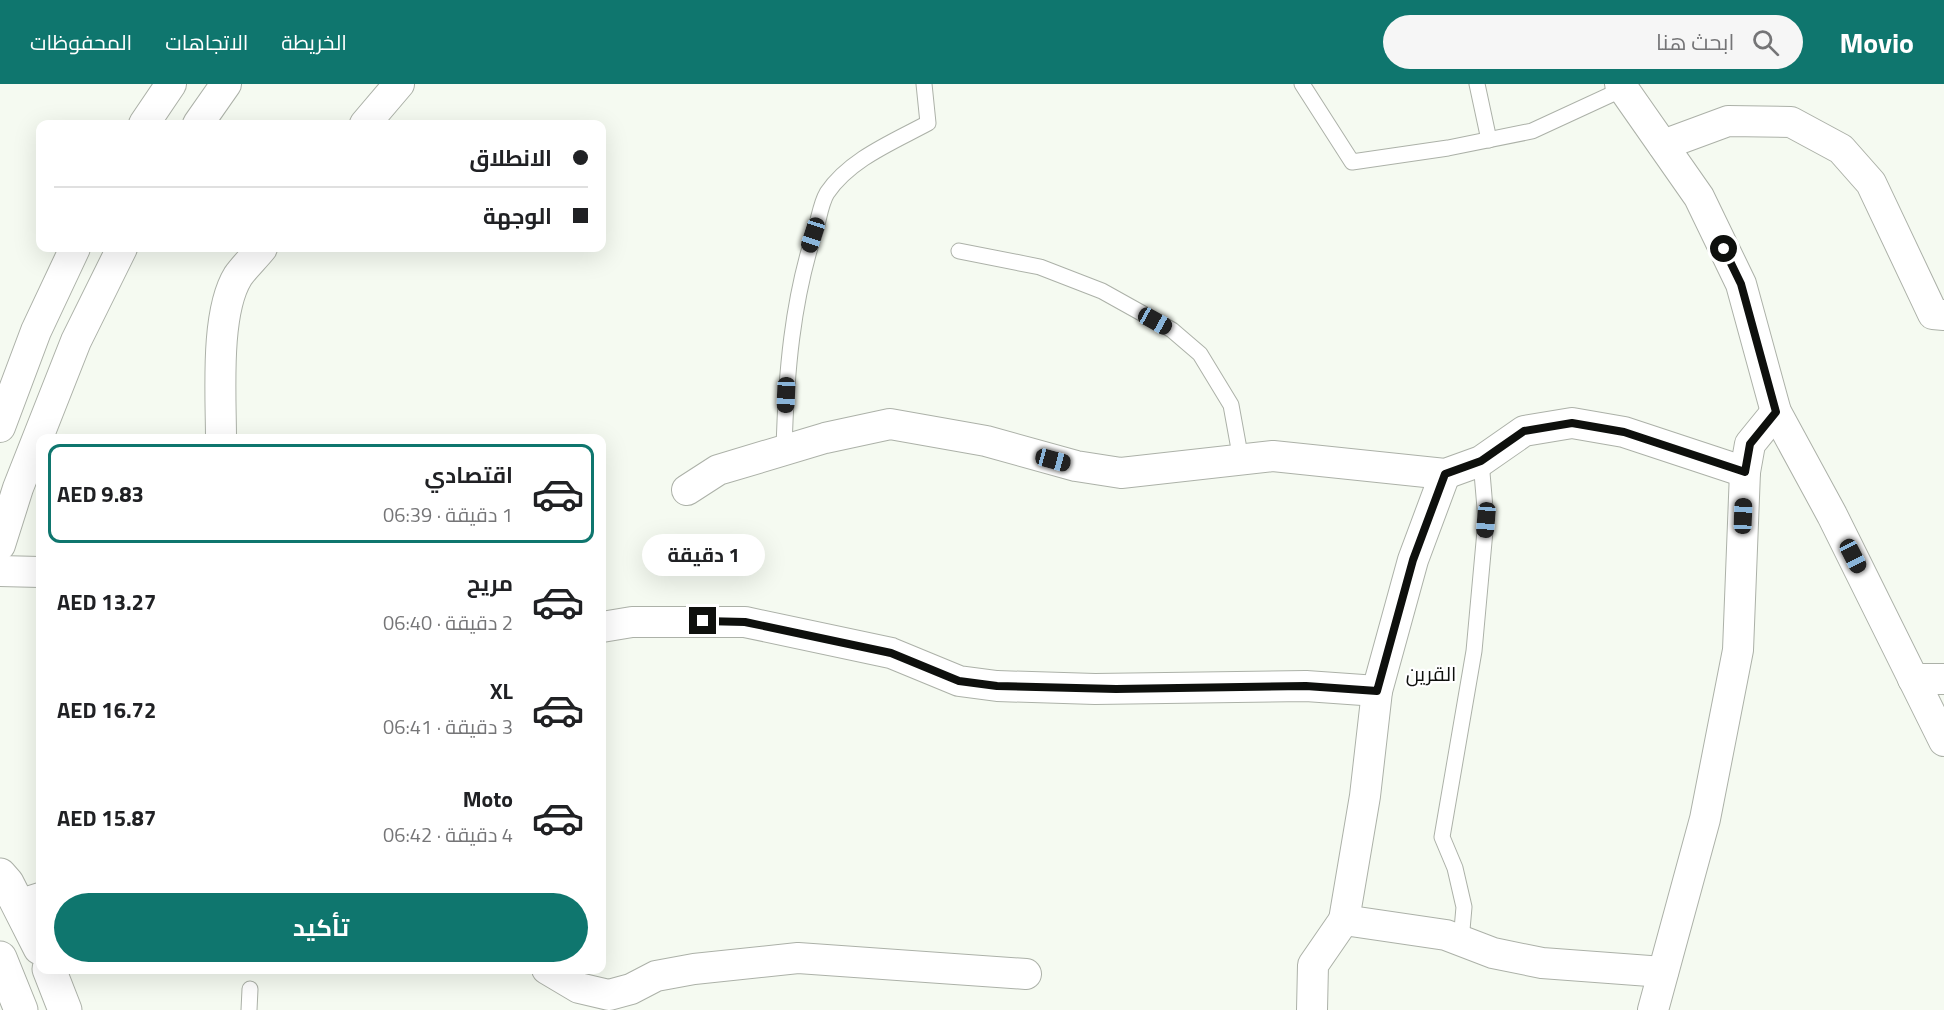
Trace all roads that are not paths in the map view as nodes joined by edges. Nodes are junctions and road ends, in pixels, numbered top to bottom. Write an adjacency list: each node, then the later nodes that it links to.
1 (171, 84): 8 (street)
2 (226, 84): 9 (street)
3 (399, 84): 10 (street)
4 (924, 84): 23 (lane)
5 (1302, 84): 11 (lane)
6 (1478, 84): 11 (lane)
7 (1622, 86): 11 (lane); 12 (street)
8 (147, 120)
9 (201, 120)
10 (368, 120)
11 (1490, 140)
12 (1663, 145): 17 (street); 18 (street)
13 (958, 251): 24 (lane)
14 (73, 252): 19 (street)
15 (120, 252): 20 (street)
16 (259, 252): 21 (street)
17 (1944, 315)
18 (1776, 412): 26 (street); 33 (street)
19 (0, 427)
20 (39, 434)
21 (221, 434)
22 (36, 442): 29 (street)
23 (784, 450): 24 (street); 28 (street)
24 (1241, 460): 27 (street)
25 (1481, 461): 26 (street); 27 (street); 41 (lane)
26 (1745, 472): 43 (street)
27 (1445, 474): 35 (street)
28 (687, 490)
29 (0, 545)
30 (0, 571): 31 (street)
31 (36, 572)
32 (606, 626): 35 (street)
33 (1913, 679): 34 (street); 36 (street)
34 (1944, 679)
35 (1377, 691): 39 (street)
36 (1944, 741)
37 (0, 875): 38 (main road)
38 (29, 901): 40 (main road)
39 (1344, 920): 41 (street); 51 (street)
40 (36, 931)
41 (1461, 941): 43 (street)
42 (0, 958): 48 (main road)
43 (1663, 972): 52 (street)
44 (51, 974): 49 (main road)
45 (556, 974): 46 (street)
46 (1026, 974)
47 (250, 989): 50 (lane)
48 (21, 1010)
49 (65, 1010)
50 (249, 1010)
51 (1312, 1010)
52 (1653, 1010)

